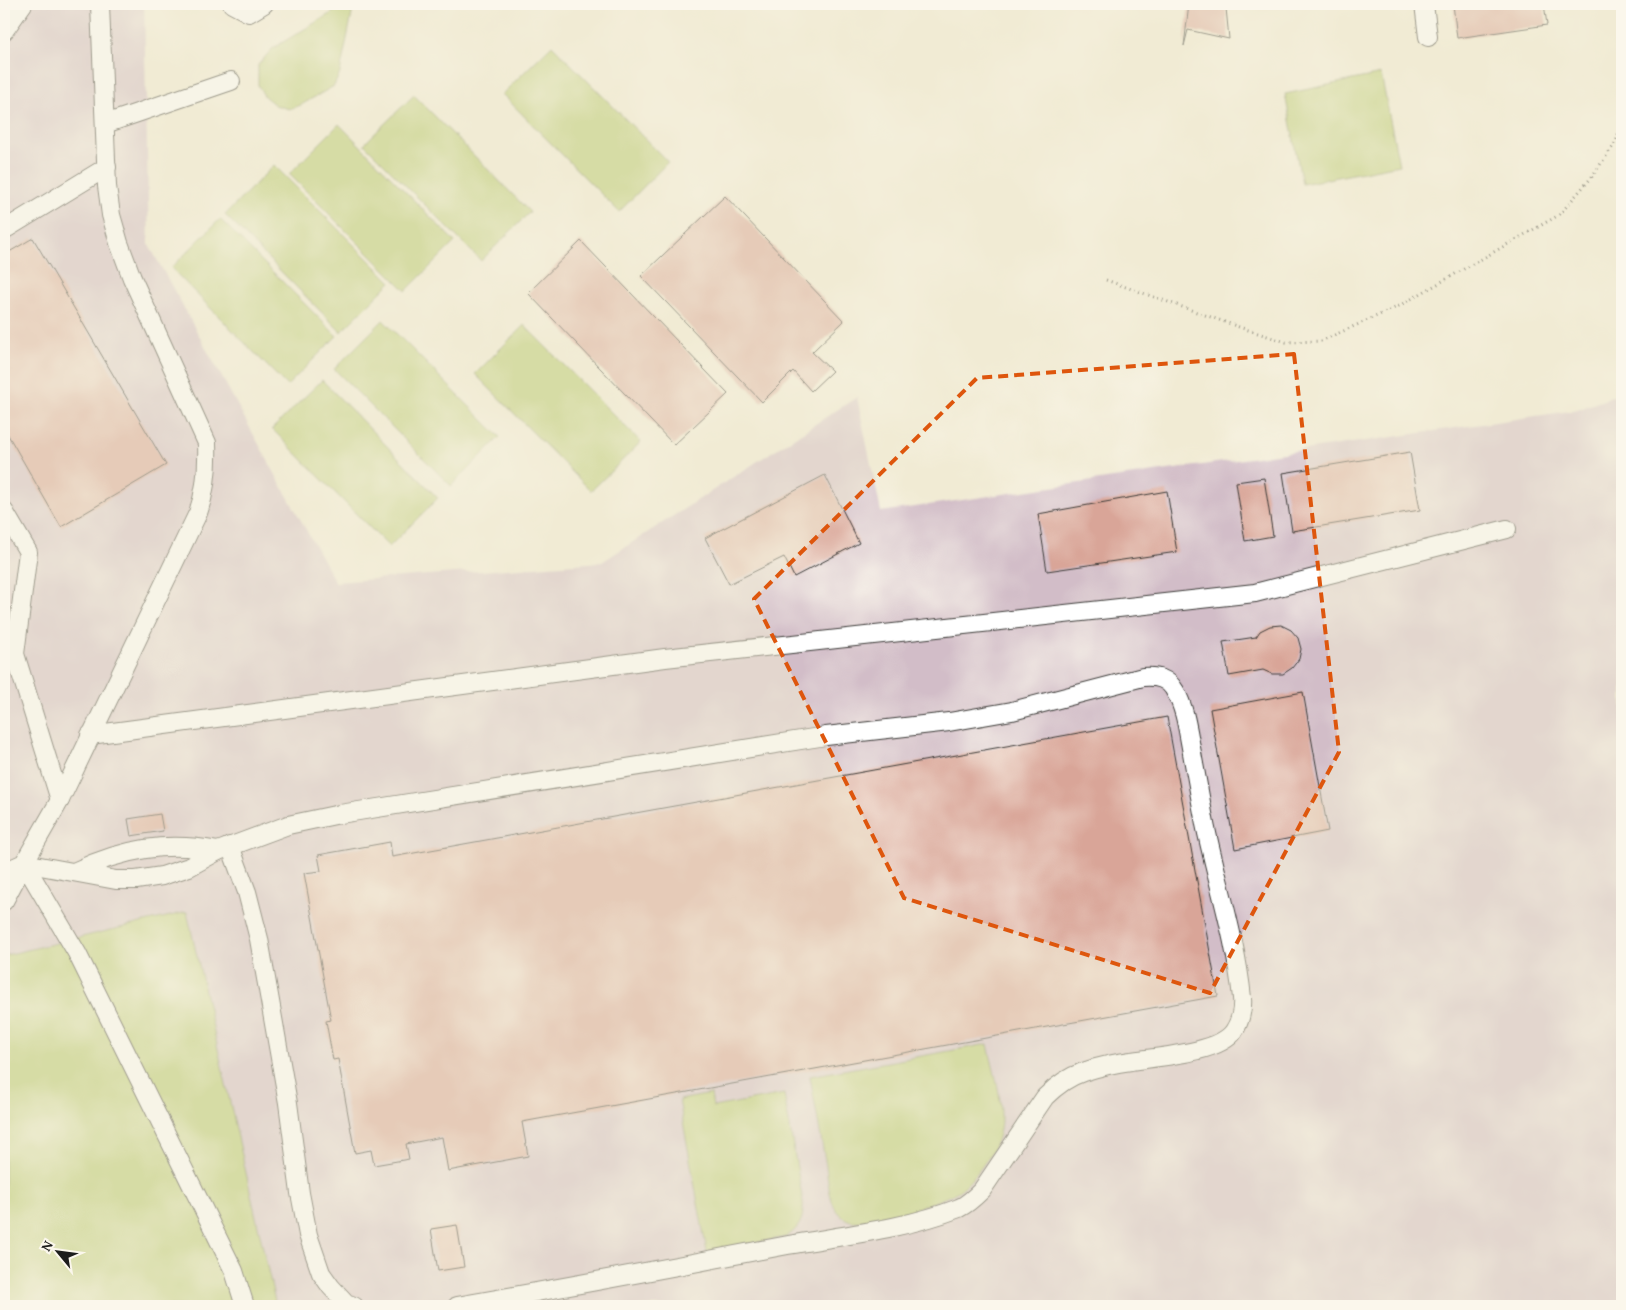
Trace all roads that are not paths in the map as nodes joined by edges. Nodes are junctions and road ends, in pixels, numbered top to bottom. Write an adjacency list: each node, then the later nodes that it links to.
1 (23, 4): 6 (lane)
2 (100, 4): 9 (lane)
3 (232, 4): 4 (lane)
4 (264, 4)
5 (1424, 4): 7 (lane)
6 (4, 31)
7 (1428, 37)
8 (231, 81): 9 (lane)
9 (105, 124): 10 (lane)
10 (107, 167): 11 (lane); 14 (lane)
11 (4, 230)
12 (4, 511): 15 (lane)
13 (1507, 529): 14 (lane)
14 (90, 735): 15 (lane)
15 (60, 800): 17 (lane)
16 (224, 848): 19 (lane); 19 (lane); 22 (lane); 23 (lane)
17 (24, 863): 18 (lane); 19 (lane); 20 (lane); 21 (lane)
18 (4, 872)
19 (76, 872)
20 (4, 901)
21 (245, 1306)
22 (354, 1306)
23 (457, 1306)

